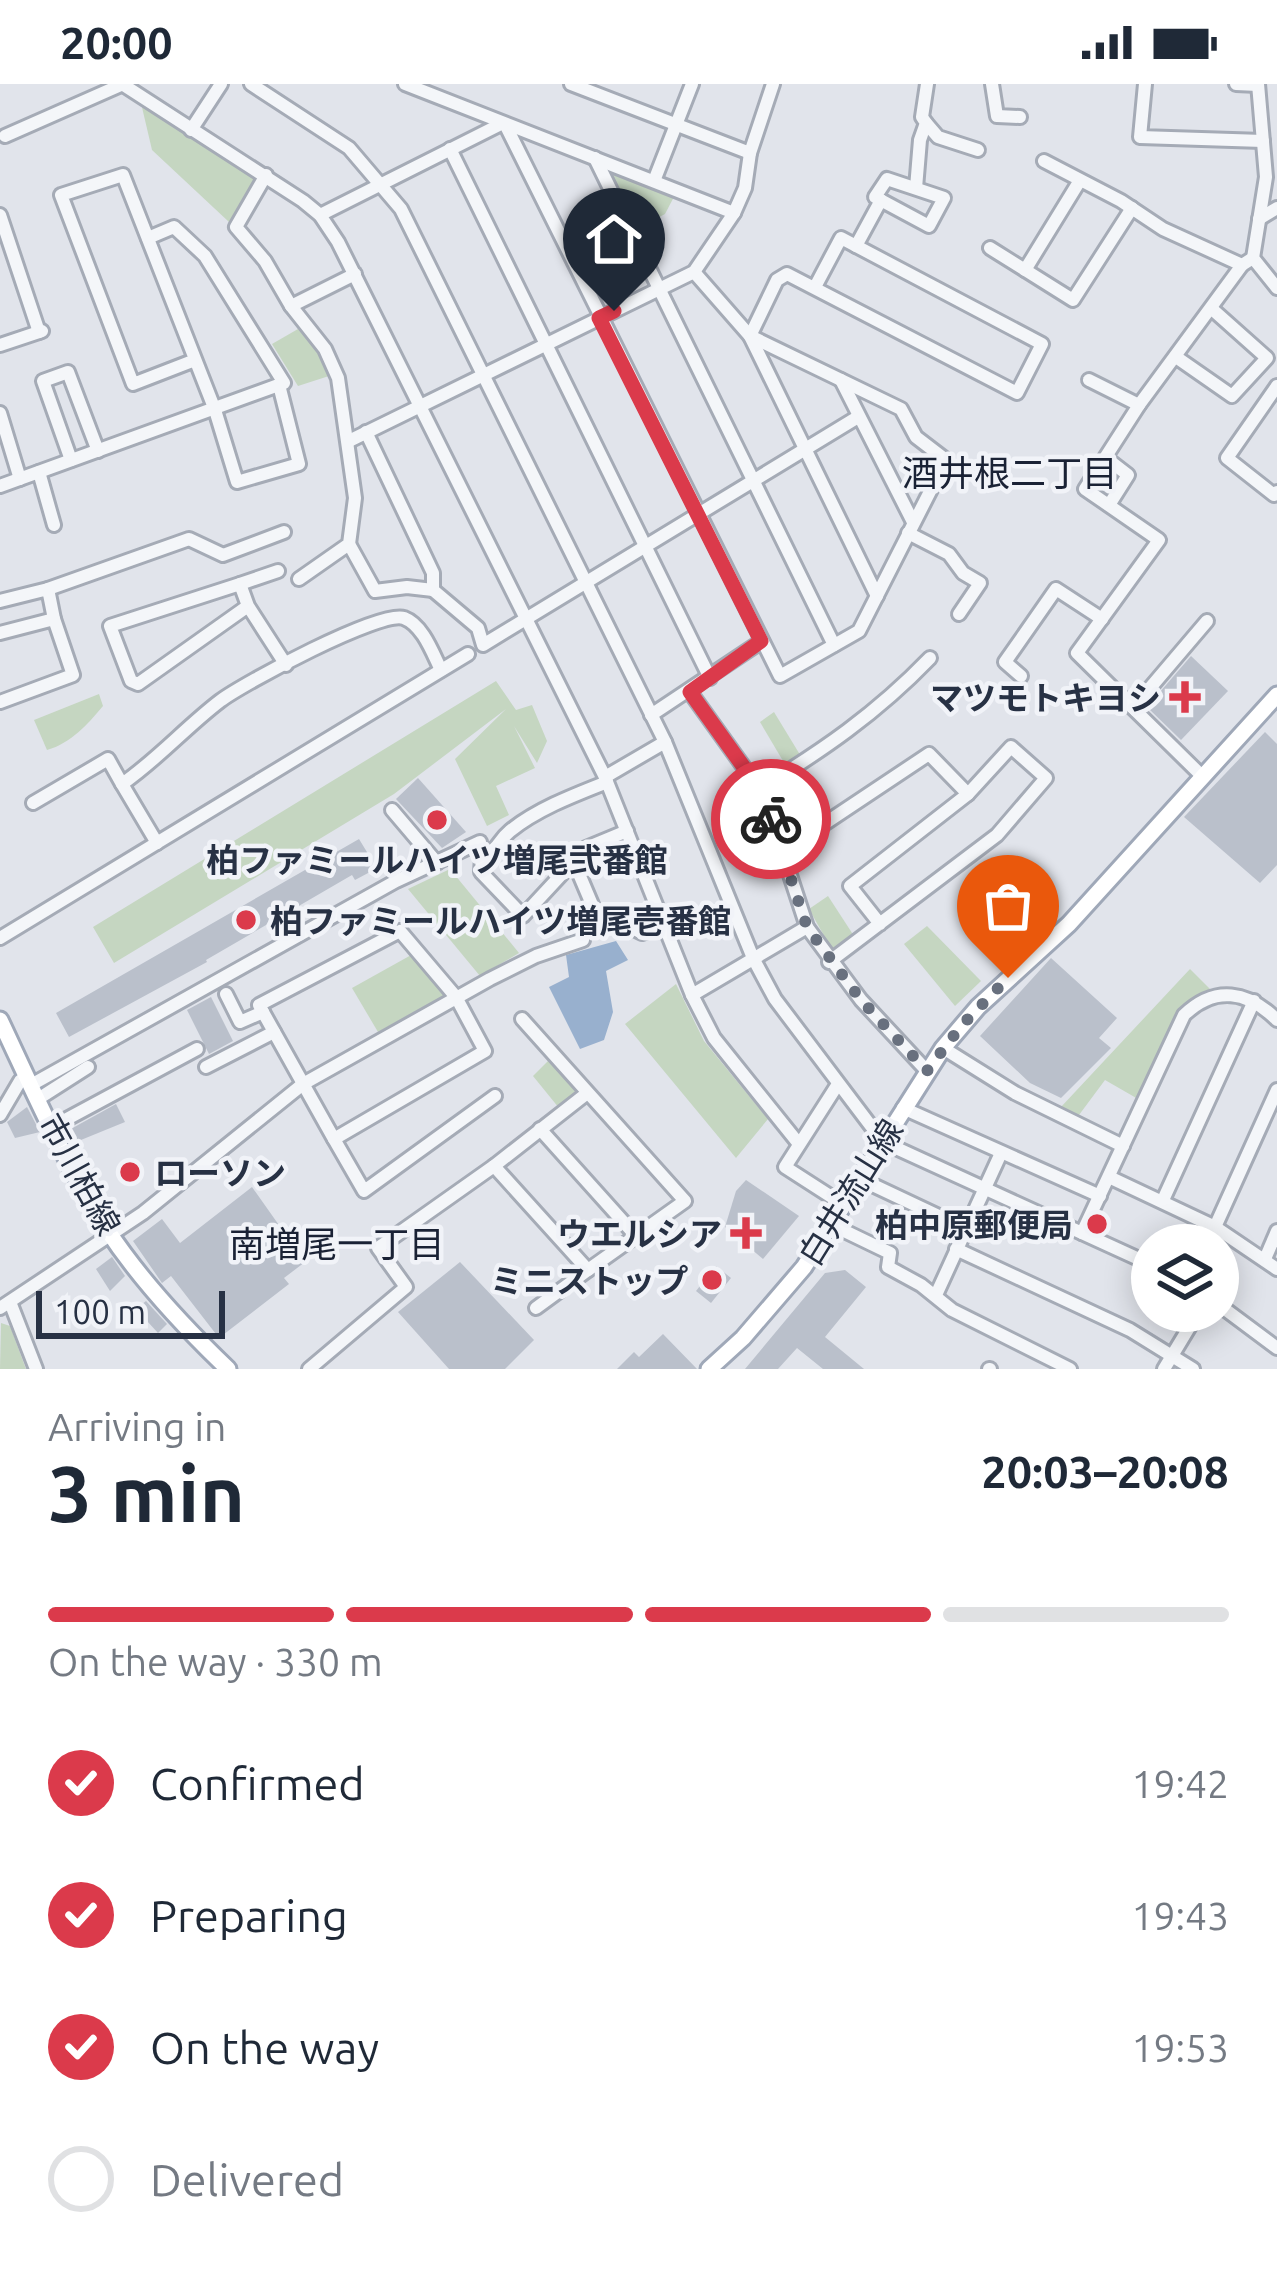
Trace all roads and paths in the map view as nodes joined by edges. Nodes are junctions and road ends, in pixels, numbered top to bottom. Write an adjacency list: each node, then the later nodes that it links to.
1 (123, 84): 18 (street); 19 (street)
2 (221, 84): 18 (street)
3 (250, 84): 28 (street)
4 (405, 84): 13 (street)
5 (571, 84): 17 (street)
6 (692, 84): 17 (street)
7 (772, 84): 23 (street)
8 (927, 84): 16 (street)
9 (992, 84): 14 (street)
10 (1145, 84): 20 (street)
11 (1237, 84): 12 (street)
12 (1258, 84): 20 (street)
13 (436, 90): 15 (street)
14 (1020, 117)
15 (504, 123): 21 (street); 24 (street); 50 (street)
16 (926, 123): 22 (street); 30 (street)
17 (677, 125): 23 (street); 27 (street)
18 (191, 130): 26 (street)
19 (5, 136)
20 (1263, 141): 37 (street)
21 (450, 149): 28 (street); 53 (street)
22 (978, 150)
23 (750, 153): 34 (street)
24 (595, 158): 27 (street); 47 (street)
25 (1044, 161): 29 (street)
26 (266, 176): 36 (street); 48 (street)
27 (654, 181): 34 (street)
28 (381, 182): 36 (street); 56 (street)
29 (1079, 182): 32 (street); 42 (street)
30 (916, 188): 31 (street); 31 (street)
31 (880, 200): 39 (street)
32 (1132, 208): 41 (street); 42 (street)
33 (1277, 208): 37 (street)
34 (734, 213): 43 (street)
35 (0, 215): 52 (street)
36 (320, 215): 44 (street)
37 (1259, 219): 41 (street)
38 (148, 238): 55 (street); 55 (street); 59 (street)
39 (856, 246): 45 (street); 45 (street)
40 (990, 248): 42 (street)
41 (1247, 262): 46 (street); 49 (street)
42 (1025, 270)
43 (694, 272): 47 (street); 51 (street)
44 (355, 274): 48 (street); 62 (street)
45 (815, 287): 51 (street)
46 (1277, 288)
47 (657, 290): 50 (street); 74 (street)
48 (291, 306): 67 (street)
49 (1212, 308): 54 (street); 54 (street)
50 (599, 318): 53 (street); 78 (street)
51 (750, 336): 57 (street); 68 (street)
52 (0, 345)
53 (545, 346): 56 (street); 83 (street)
54 (1176, 357): 61 (street)
55 (195, 360): 63 (street)
56 (484, 375): 62 (street); 86 (street)
57 (841, 380): 65 (street); 80 (street)
58 (1089, 380): 61 (street)
59 (280, 386): 63 (street); 63 (street)
60 (1277, 386): 76 (street)
61 (1139, 405): 70 (street)
62 (420, 406): 66 (street); 96 (street)
63 (215, 410): 69 (street)
64 (0, 413): 73 (street)
65 (858, 417): 68 (street); 80 (street)
66 (366, 432): 67 (street); 89 (street)
67 (349, 441): 82 (street)
68 (804, 450): 74 (street); 90 (street)
69 (98, 451): 71 (street); 71 (street)
70 (1106, 458): 77 (street); 77 (street)
71 (70, 460): 72 (street)
72 (39, 472): 73 (street); 79 (street)
73 (20, 479): 75 (street)
74 (752, 482): 78 (street); 100 (street)
75 (0, 486)
76 (1277, 492)
77 (1109, 505): 95 (street)
78 (699, 514): 83 (street); 99 (street)
79 (54, 525)
80 (911, 528): 90 (street); 93 (street)
81 (284, 532): 88 (street)
82 (349, 544): 85 (street); 89 (street)
83 (645, 547): 86 (street); 106 (street)
84 (278, 571): 87 (street)
85 (299, 578)
86 (585, 583): 96 (street); 111 (street)
87 (240, 584): 92 (street); 92 (street)
88 (48, 589): 91 (street); 94 (street)
89 (433, 590): 96 (street)
90 (877, 596): 100 (street)
91 (0, 601)
92 (248, 606): 103 (street)
93 (958, 614)
94 (54, 619): 98 (street); 109 (street)
95 (1102, 619): 105 (street); 110 (street)
96 (527, 620): 114 (street)
97 (1207, 621): 110 (street)
98 (0, 633)
99 (761, 641): 100 (street); 106 (street)
100 (834, 645)
101 (468, 654): 104 (street)
102 (930, 658): 116 (street)
103 (286, 665): 104 (street); 115 (street)
104 (442, 670): 122 (street)
105 (1021, 676)
106 (710, 678): 107 (street)
107 (690, 692): 111 (street); 116 (street)
108 (1277, 695): 113 (main road, 白井流山線)
109 (0, 703)
110 (1132, 708): 113 (street)
111 (651, 715): 112 (street)
112 (665, 742): 114 (street); 131 (street)
113 (1202, 776): 142 (main road, 白井流山線)
114 (606, 779): 120 (street); 124 (street)
115 (122, 784): 118 (street); 122 (street)
116 (756, 791): 123 (street)
117 (968, 794): 123 (street); 126 (street); 126 (street)
118 (33, 803)
119 (392, 810): 125 (street)
120 (627, 831): 124 (street); 127 (street)
121 (480, 842): 125 (street)
122 (157, 843): 129 (street)
123 (782, 852): 128 (street)
124 (574, 862): 127 (street)
125 (436, 863): 149 (street)
126 (880, 924): 132 (street)
127 (664, 925): 134 (street)
128 (807, 927): 131 (street); 132 (street)
129 (0, 938)
130 (587, 939): 135 (street)
131 (753, 958): 134 (street); 148 (street)
132 (829, 962): 146 (street)
133 (226, 994): 137 (street)
134 (692, 995): 159 (street)
135 (456, 997): 137 (street); 147 (street); 157 (street)
136 (1254, 1001): 140 (street); 160 (street); 167 (street)
137 (262, 1012): 141 (street)
138 (0, 1019): 149 (main road, 市川柏線)
139 (522, 1019): 151 (street)
140 (1277, 1020)
141 (274, 1032): 145 (street); 147 (street)
142 (943, 1048): 146 (main road, 白井流山線); 160 (street)
143 (197, 1049): 155 (street)
144 (88, 1067): 149 (street)
145 (206, 1067)
146 (927, 1071): 153 (main road, 白井流山線)
147 (303, 1084): 157 (street); 175 (street)
148 (838, 1084): 158 (street); 159 (street)
149 (32, 1087): 154 (street); 155 (main road, 市川柏線)
150 (1277, 1090): 170 (street)
151 (586, 1094): 156 (street); 176 (street)
152 (495, 1096): 157 (street)
153 (903, 1108): 158 (main road, 白井流山線); 161 (street)
154 (0, 1115)
155 (52, 1127): 175 (main road, 市川柏線)
156 (541, 1130): 162 (street); 176 (street)
157 (334, 1139)
158 (883, 1142): 164 (main road, 白井流山線); 165 (street)
159 (800, 1144): 168 (street)
160 (1123, 1146): 163 (street)
161 (1001, 1153): 165 (street); 166 (street)
162 (494, 1166): 182 (street); 193 (street)
163 (1109, 1177): 166 (street); 167 (street)
164 (860, 1179): 168 (main road, 白井流山線); 172 (street)
165 (984, 1189): 172 (street); 174 (street)
166 (1100, 1196): 174 (street)
167 (1163, 1200): 169 (street)
168 (844, 1204): 171 (main road, 白井流山線)
169 (1209, 1224)
170 (1216, 1224)
171 (832, 1225): 183 (street); 194 (main road, 白井流山線)
172 (966, 1228): 178 (street)
173 (1277, 1231): 180 (street)
174 (1082, 1233): 179 (street)
175 (110, 1234): 184 (street); 192 (main road, 市川柏線)
176 (635, 1236): 182 (street)
177 (1239, 1243): 180 (street)
178 (956, 1250): 183 (street); 189 (street)
179 (1131, 1255)
180 (1264, 1259): 181 (street)
181 (1277, 1269)
182 (589, 1270): 185 (street)
183 (935, 1295): 190 (street)
184 (5, 1305): 191 (street)
185 (536, 1308)
186 (1239, 1320): 188 (street)
187 (1186, 1332): 189 (street)
188 (1277, 1348)
189 (1173, 1354): 196 (street); 197 (street)
190 (1041, 1362): 195 (street)
191 (35, 1369)
192 (228, 1369)
193 (308, 1369)
194 (710, 1369)
195 (1070, 1369)
196 (1164, 1369)
197 (1193, 1369)

